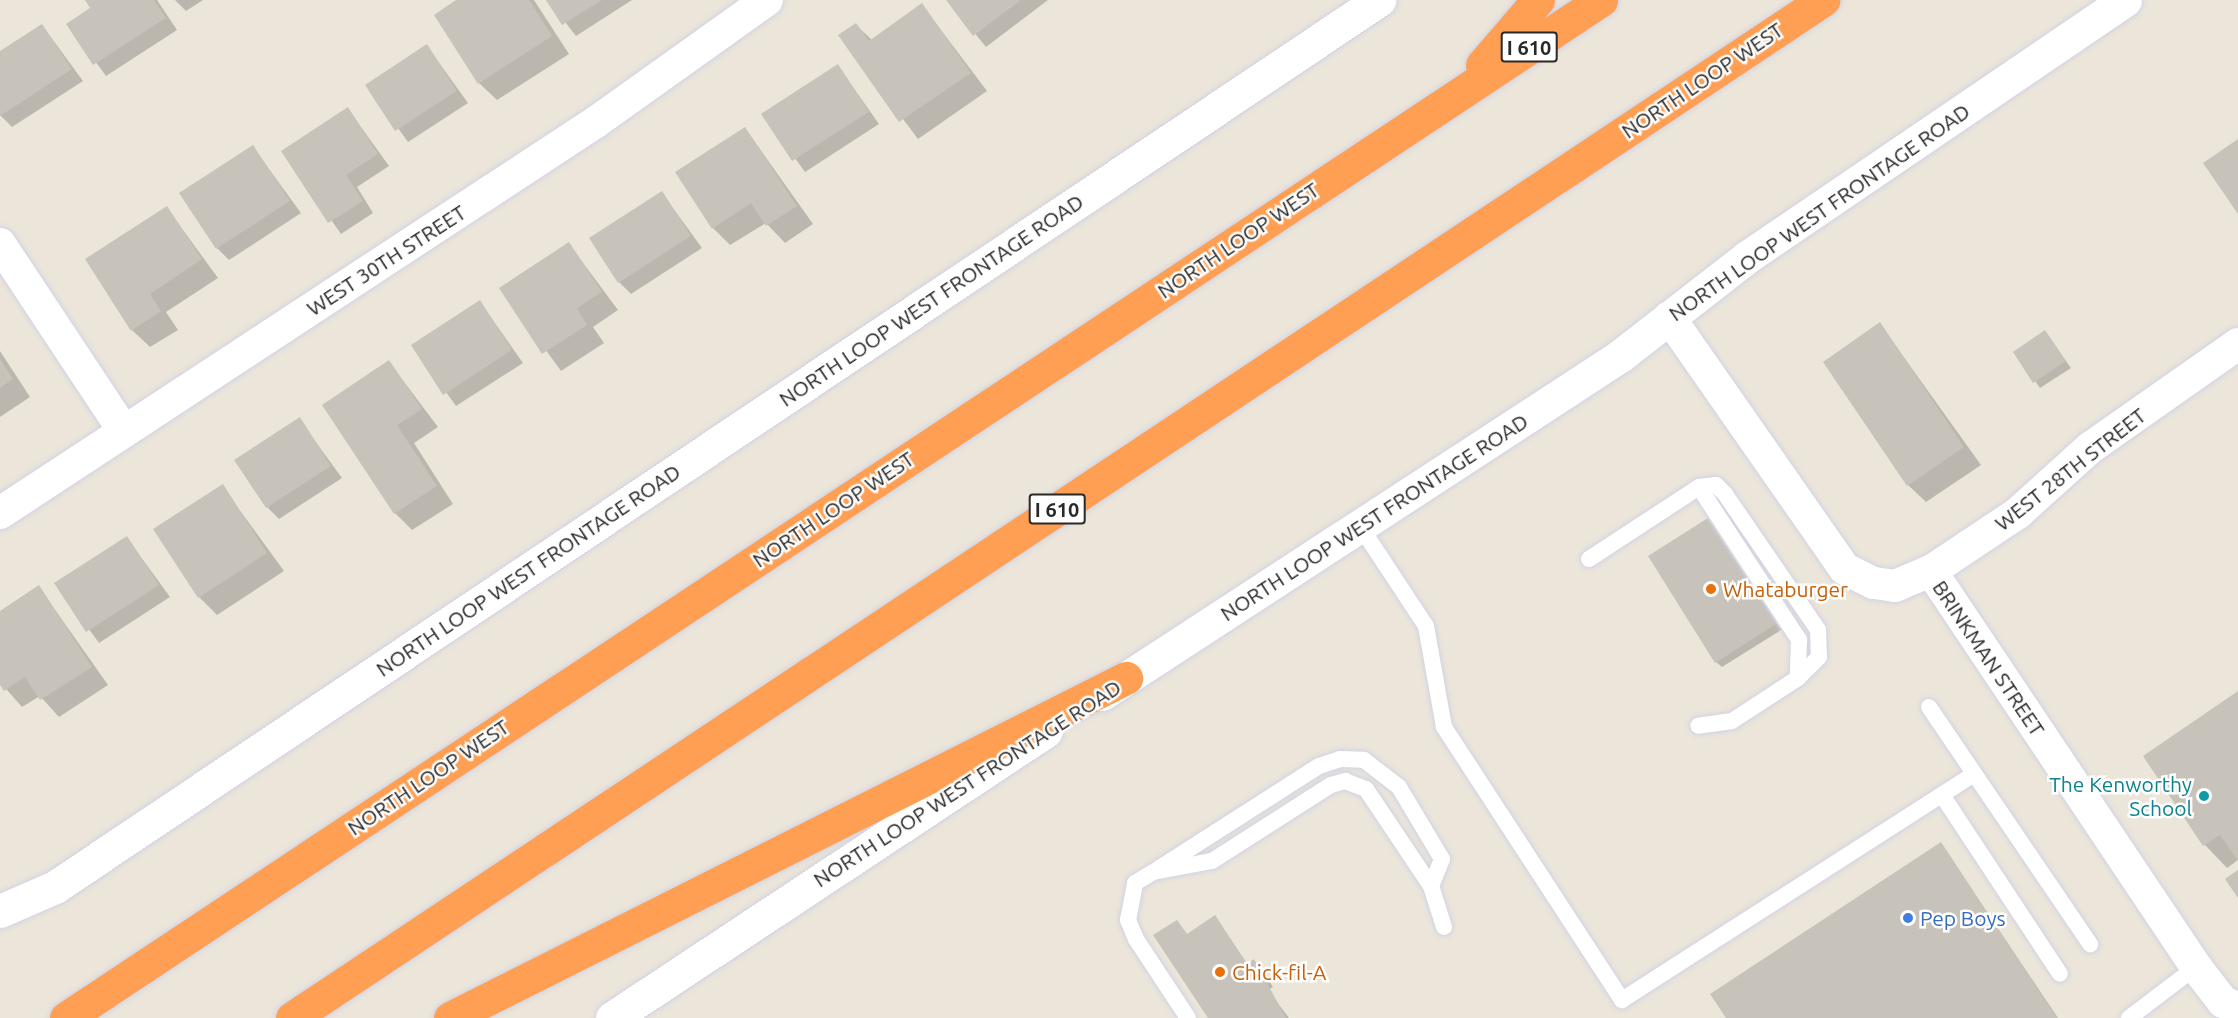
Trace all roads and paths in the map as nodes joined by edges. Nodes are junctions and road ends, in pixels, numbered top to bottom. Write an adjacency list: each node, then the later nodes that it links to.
1 (767, 0): 11 (street, WEST 30TH STREET)
2 (1379, 0): 23 (main road, NORTH LOOP WEST FRONTAGE ROAD)
3 (1538, 0): 7 (highway)
4 (1601, 0): 7 (highway, NORTH LOOP WEST / I 610)
5 (1823, 0): 31 (highway, NORTH LOOP WEST / I 610)
6 (2126, 0): 9 (main road, NORTH LOOP WEST FRONTAGE ROAD)
7 (1457, 94): 30 (highway, NORTH LOOP WEST / I 610)
8 (0, 244): 11 (street)
9 (1669, 317): 13 (main road, NORTH LOOP WEST FRONTAGE ROAD); 15 (street, BRINKMAN STREET)
10 (2238, 344): 15 (street, WEST 28TH STREET)
11 (124, 431): 12 (street, WEST 30TH STREET)
12 (0, 513)
13 (1362, 529): 16 (main road, NORTH LOOP WEST FRONTAGE ROAD); 20 (lane)
14 (1589, 559): 18 (lane)
15 (1931, 571): 26 (street, BRINKMAN STREET)
16 (1126, 678): 29 (main road, NORTH LOOP WEST FRONTAGE ROAD); 32 (highway)
17 (1929, 707): 19 (lane)
18 (1698, 726)
19 (1974, 774): 20 (lane); 25 (lane)
20 (1942, 795): 27 (lane)
21 (1153, 872): 22 (lane); 22 (lane); 33 (lane)
22 (1431, 886): 24 (lane)
23 (0, 911)
24 (1444, 927)
25 (2090, 944)
26 (2196, 967): 28 (street, BRINKMAN STREET); 34 (lane)
27 (2060, 974)
28 (2238, 1008)
29 (618, 1016)
30 (66, 1018)
31 (292, 1018)
32 (450, 1018)
33 (1188, 1018)
34 (2129, 1018)

